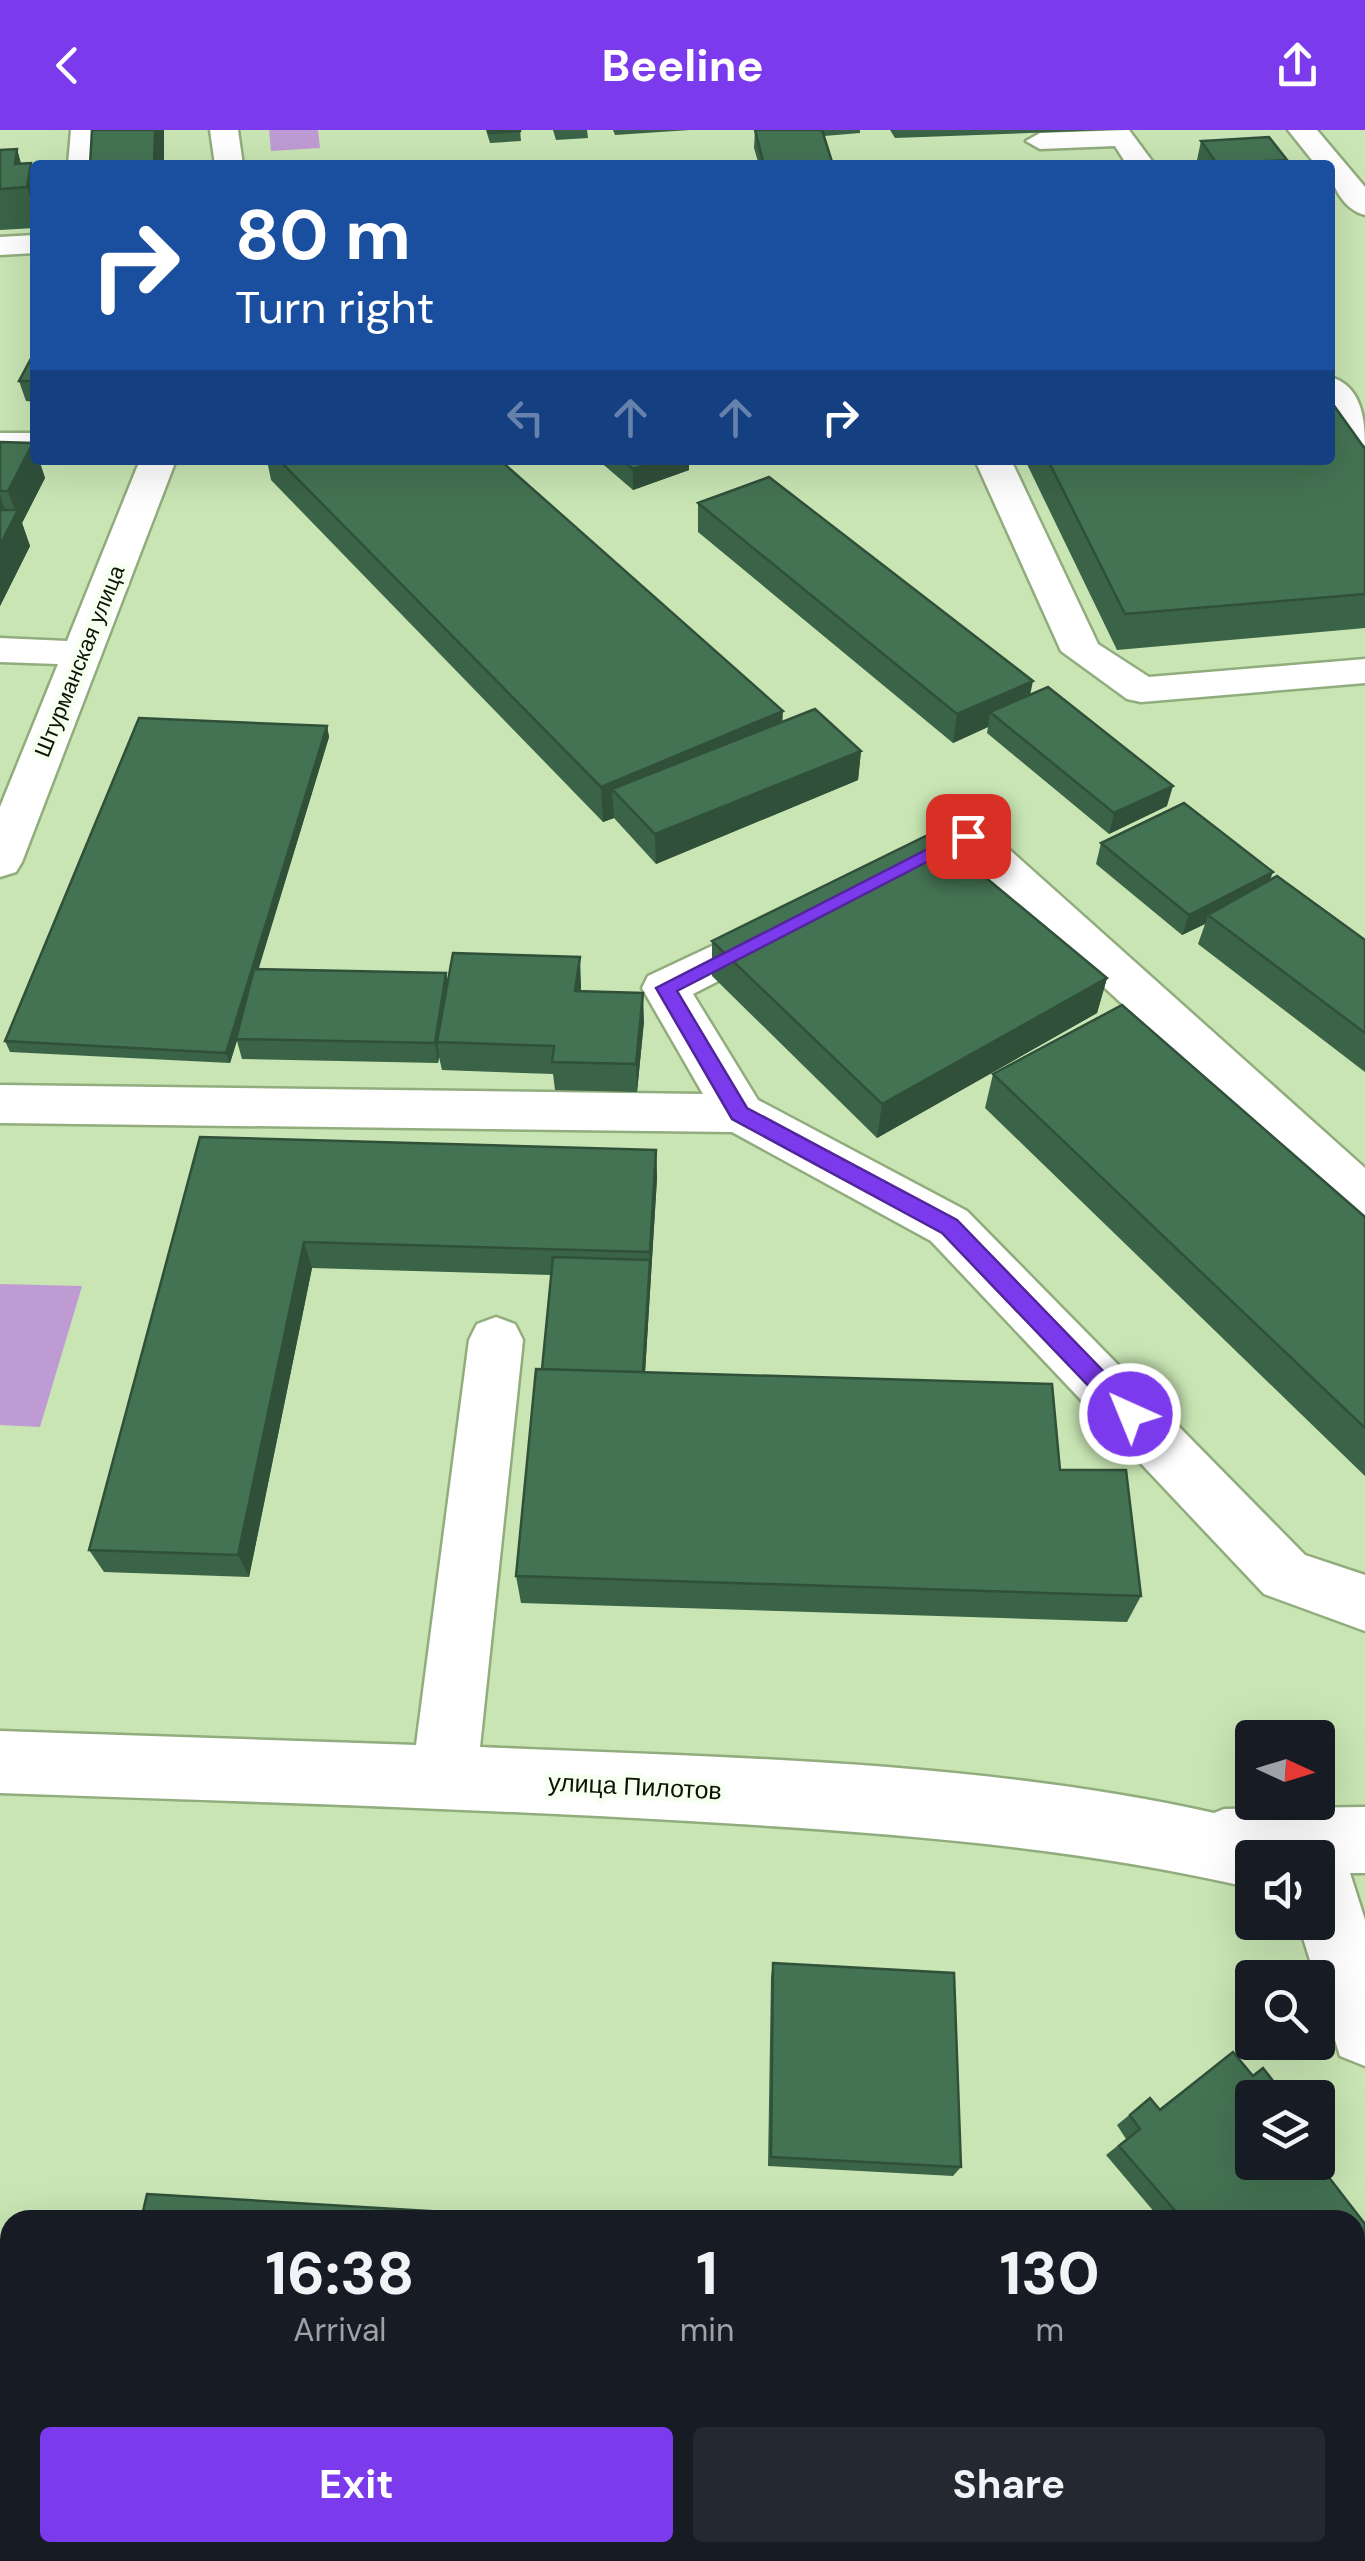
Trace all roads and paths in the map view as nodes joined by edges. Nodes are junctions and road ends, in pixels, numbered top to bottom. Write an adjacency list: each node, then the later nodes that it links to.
1 (84, 130): 5 (street)
2 (224, 130): 6 (street)
3 (1302, 130): 8 (street)
4 (1040, 142): 7 (street)
5 (82, 160)
6 (228, 160)
7 (1138, 160)
8 (1327, 160)
9 (1335, 170): 10 (street)
10 (1365, 206)
11 (1365, 217): 12 (street)
12 (1335, 220)
13 (30, 244): 14 (street)
14 (0, 246)
15 (1335, 394): 16 (street)
16 (1365, 434)
17 (0, 443): 18 (street)
18 (30, 444)
19 (156, 465): 22 (street, Штурманская улица)
20 (995, 465): 23 (street)
21 (0, 650): 22 (street)
22 (82, 652): 24 (street, Штурманская улица)
23 (1365, 670)
24 (9, 814): 25 (street, Штурманская улица)
25 (0, 862)
26 (0, 1104): 27 (street)
27 (740, 1113): 28 (street); 30 (street)
28 (1365, 1199)
29 (496, 1340): 32 (street)
30 (1365, 1602)
31 (0, 1762): 32 (street, улица Пилотов)
32 (444, 1777): 35 (street, улица Пилотов)
33 (1365, 1840): 34 (street, улица Пилотов)
34 (1335, 1842)
35 (1235, 1850)
36 (1335, 1875): 37 (street)
37 (1365, 1877)
38 (1335, 1931): 39 (street)
39 (1365, 2031)

